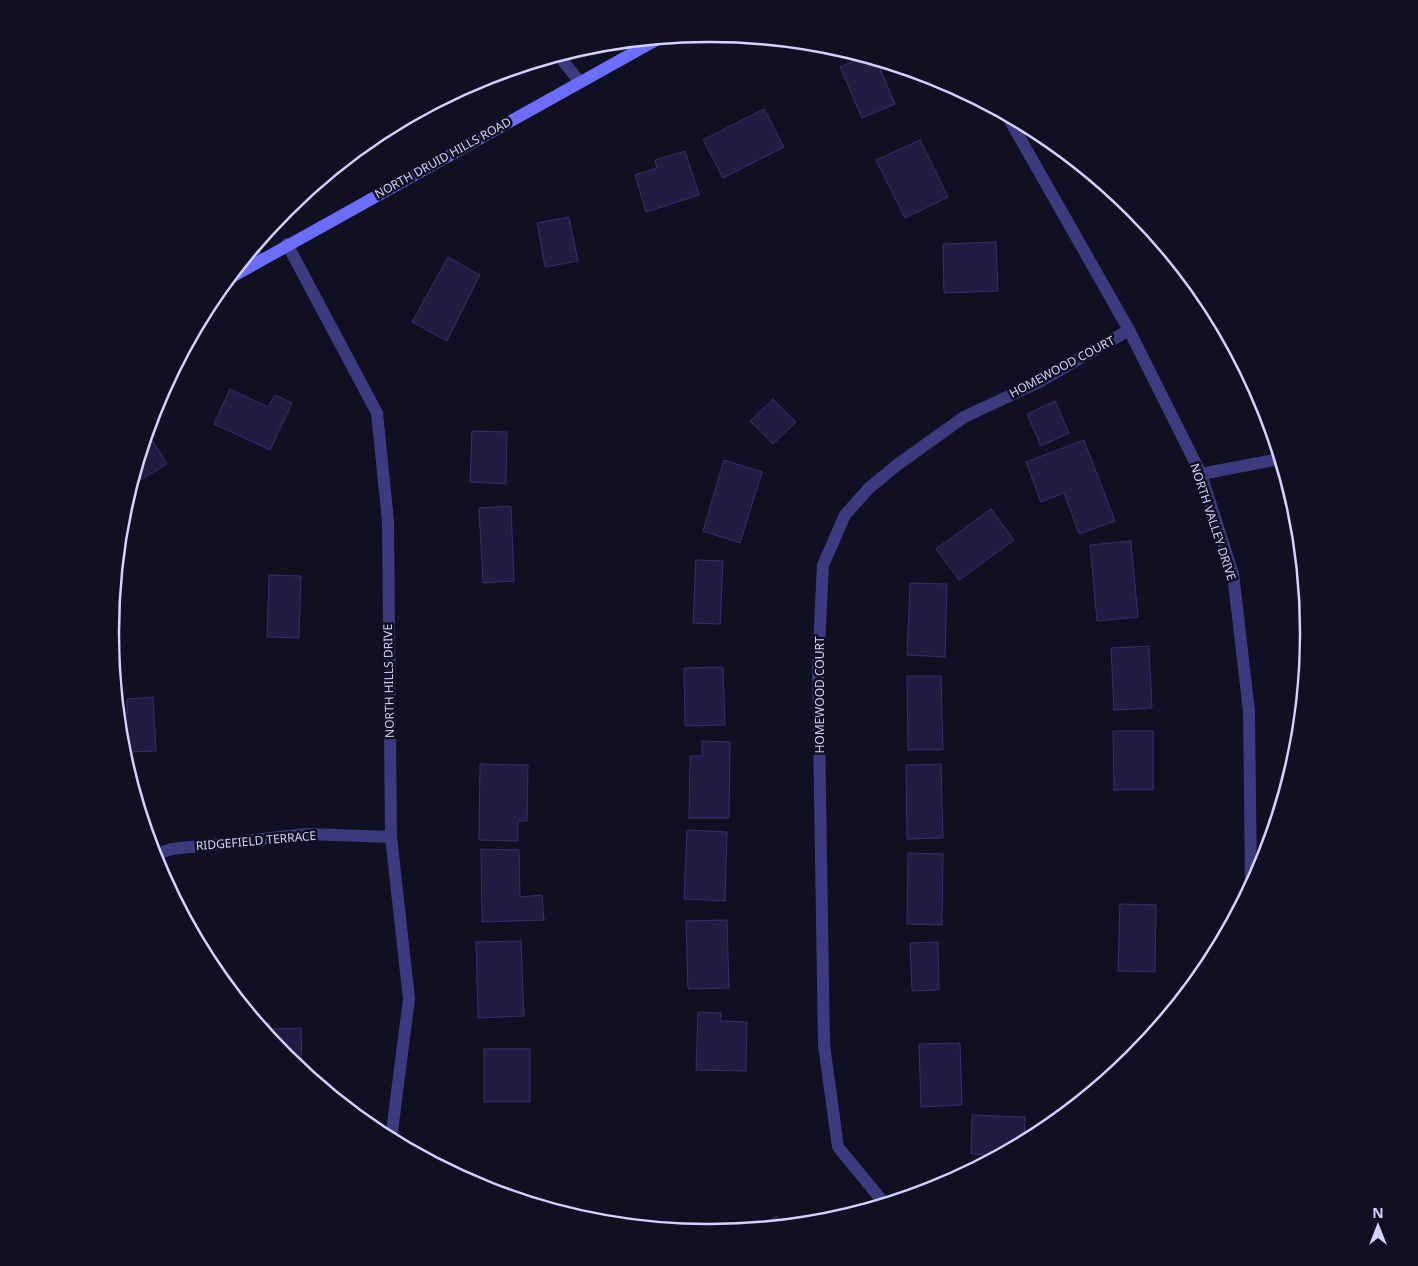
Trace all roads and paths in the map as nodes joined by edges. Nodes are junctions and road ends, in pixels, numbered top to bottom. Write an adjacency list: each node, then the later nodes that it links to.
1 (644, 47): 3 (main road, NORTH DRUID HILLS ROAD)
2 (563, 61): 3 (street)
3 (580, 82): 5 (main road, NORTH DRUID HILLS ROAD)
4 (1014, 128): 9 (street, NORTH VALLEY DRIVE)
5 (288, 244): 7 (main road, NORTH DRUID HILLS ROAD); 12 (street, NORTH HILLS DRIVE)
6 (256, 256): 7 (street)
7 (259, 261): 8 (main road, NORTH DRUID HILLS ROAD)
8 (245, 269)
9 (1129, 330): 11 (street, NORTH VALLEY DRIVE); 16 (street, HOMEWOOD COURT)
10 (1273, 460): 11 (street)
11 (1200, 474): 14 (street, NORTH VALLEY DRIVE)
12 (391, 837): 13 (street, RIDGEFIELD TERRACE); 15 (street, NORTH HILLS DRIVE)
13 (161, 853)
14 (1251, 868)
15 (392, 1131)
16 (880, 1198)

